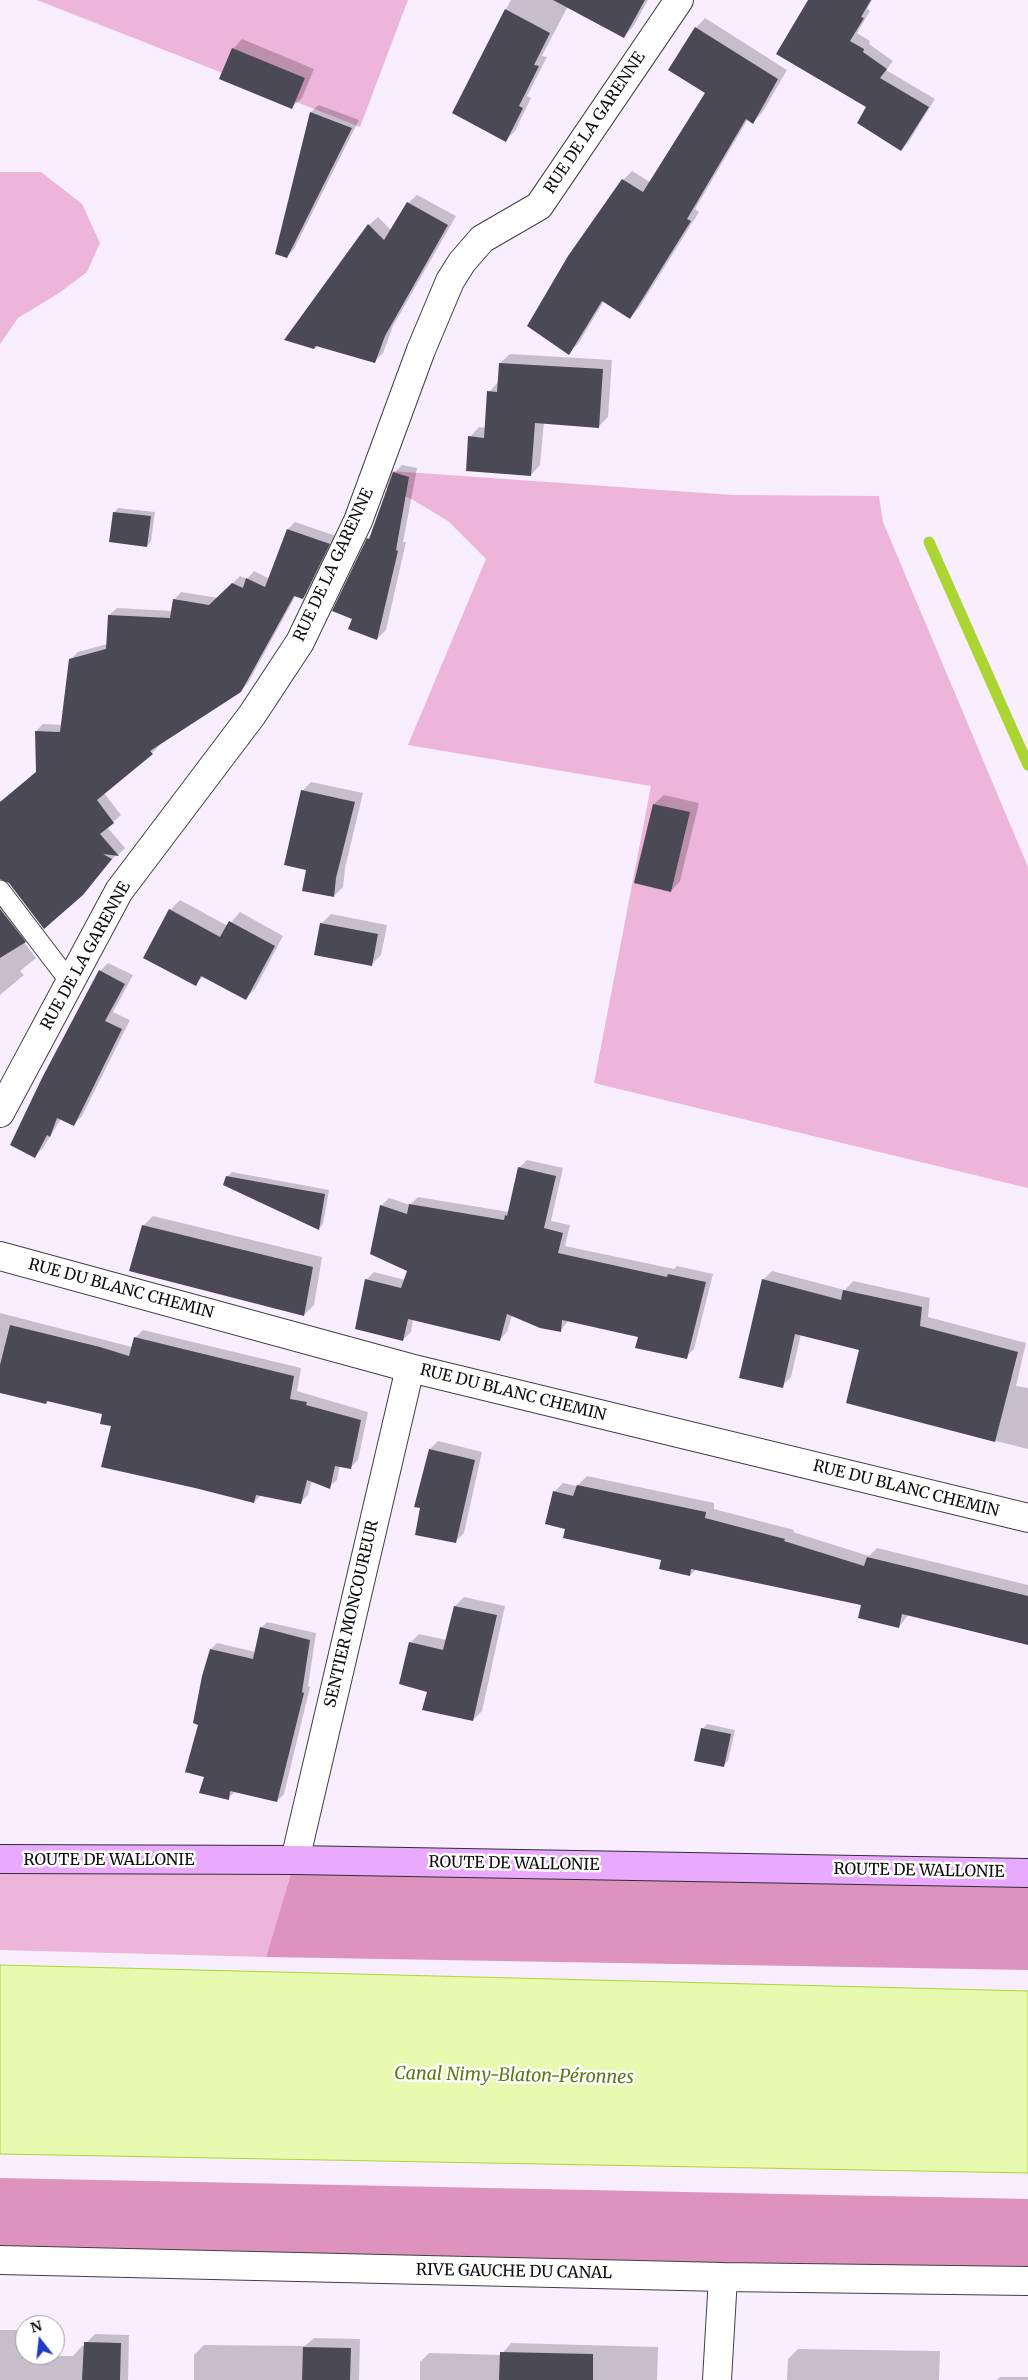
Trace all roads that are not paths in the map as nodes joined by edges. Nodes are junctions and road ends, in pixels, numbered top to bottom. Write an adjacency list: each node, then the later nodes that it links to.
1 (679, 0): 3 (street, RUE DE LA GARENNE)
2 (0, 890): 3 (lane)
3 (70, 982): 4 (street, RUE DE LA GARENNE)
4 (0, 1113)
5 (0, 1256): 6 (street, RUE DU BLANC CHEMIN)
6 (410, 1368): 7 (street, RUE DU BLANC CHEMIN); 9 (street, SENTIER MONCOUREUR)
7 (1028, 1518)
8 (0, 1859): 9 (main road, ROUTE DE WALLONIE)
9 (295, 1860): 10 (main road, ROUTE DE WALLONIE)
10 (1028, 1873)
11 (0, 2260): 12 (street, RIVE GAUCHE DU CANAL)
12 (723, 2277): 13 (street, RIVE GAUCHE DU CANAL); 14 (street)
13 (1028, 2281)
14 (717, 2380)

